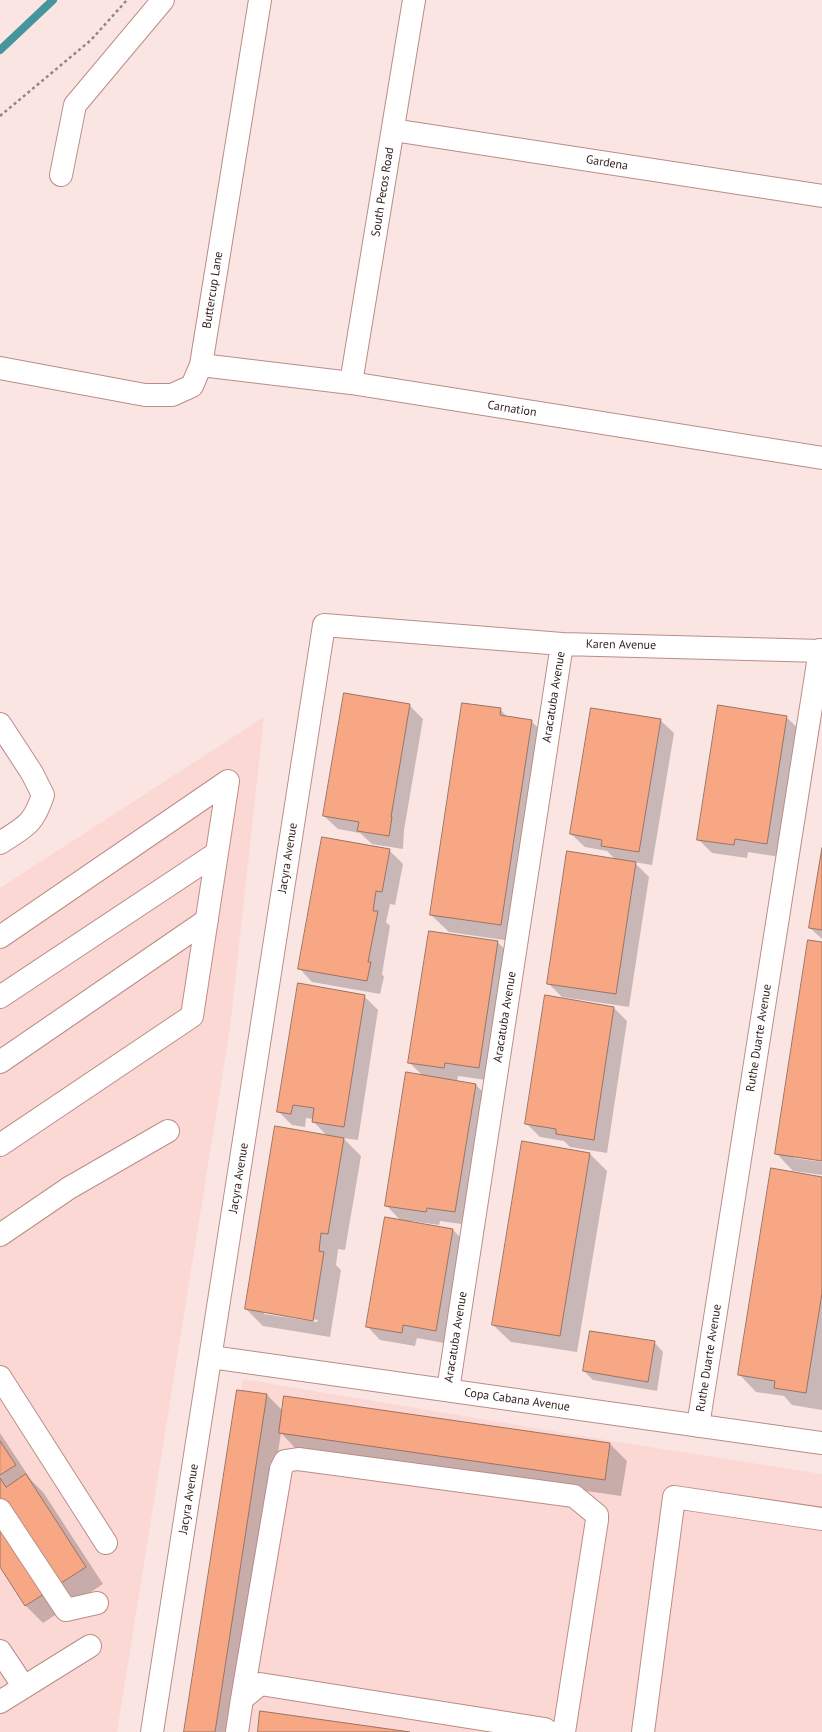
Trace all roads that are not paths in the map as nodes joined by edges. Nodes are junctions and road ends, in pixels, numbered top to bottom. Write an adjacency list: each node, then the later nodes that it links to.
1 (163, 0): 5 (street)
2 (260, 0): 7 (street, Buttercup Lane)
3 (414, 0): 4 (street, South Pecos Road)
4 (393, 130): 6 (street, Gardena); 9 (street, South Pecos Road)
5 (61, 175)
6 (822, 196)
7 (201, 365): 8 (street, Buttercup Lane); 9 (street, Carnation)
8 (0, 368)
9 (352, 384): 10 (street, Carnation)
10 (822, 458)
11 (324, 625): 12 (street, Karen Avenue); 24 (street, Jacyra Avenue)
12 (562, 644): 13 (street, Karen Avenue); 26 (street, Aracatuba Avenue)
13 (821, 650): 27 (street, Ruthe Duarte Avenue)
14 (0, 724): 15 (street)
15 (0, 843)
16 (217, 853): 17 (street); 18 (street); 19 (street)
17 (207, 920): 20 (street); 22 (street)
18 (0, 937)
19 (0, 997)
20 (0, 1062)
21 (168, 1130): 23 (street)
22 (0, 1145)
23 (0, 1235)
24 (211, 1357): 26 (street, Copa Cabana Avenue); 38 (street, Jacyra Avenue)
25 (0, 1377): 31 (street)
26 (448, 1390): 27 (street, Copa Cabana Avenue)
27 (698, 1426): 28 (street, Copa Cabana Avenue)
28 (822, 1443)
29 (0, 1510): 32 (street)
30 (822, 1519): 42 (street)
31 (106, 1543)
32 (97, 1603)
33 (90, 1646): 35 (street)
34 (0, 1651): 35 (street)
35 (24, 1687): 37 (street)
36 (242, 1699): 39 (street); 40 (street); 41 (street)
37 (0, 1702)
38 (152, 1732)
39 (237, 1732)
40 (548, 1732)
41 (564, 1732)
42 (643, 1732)

